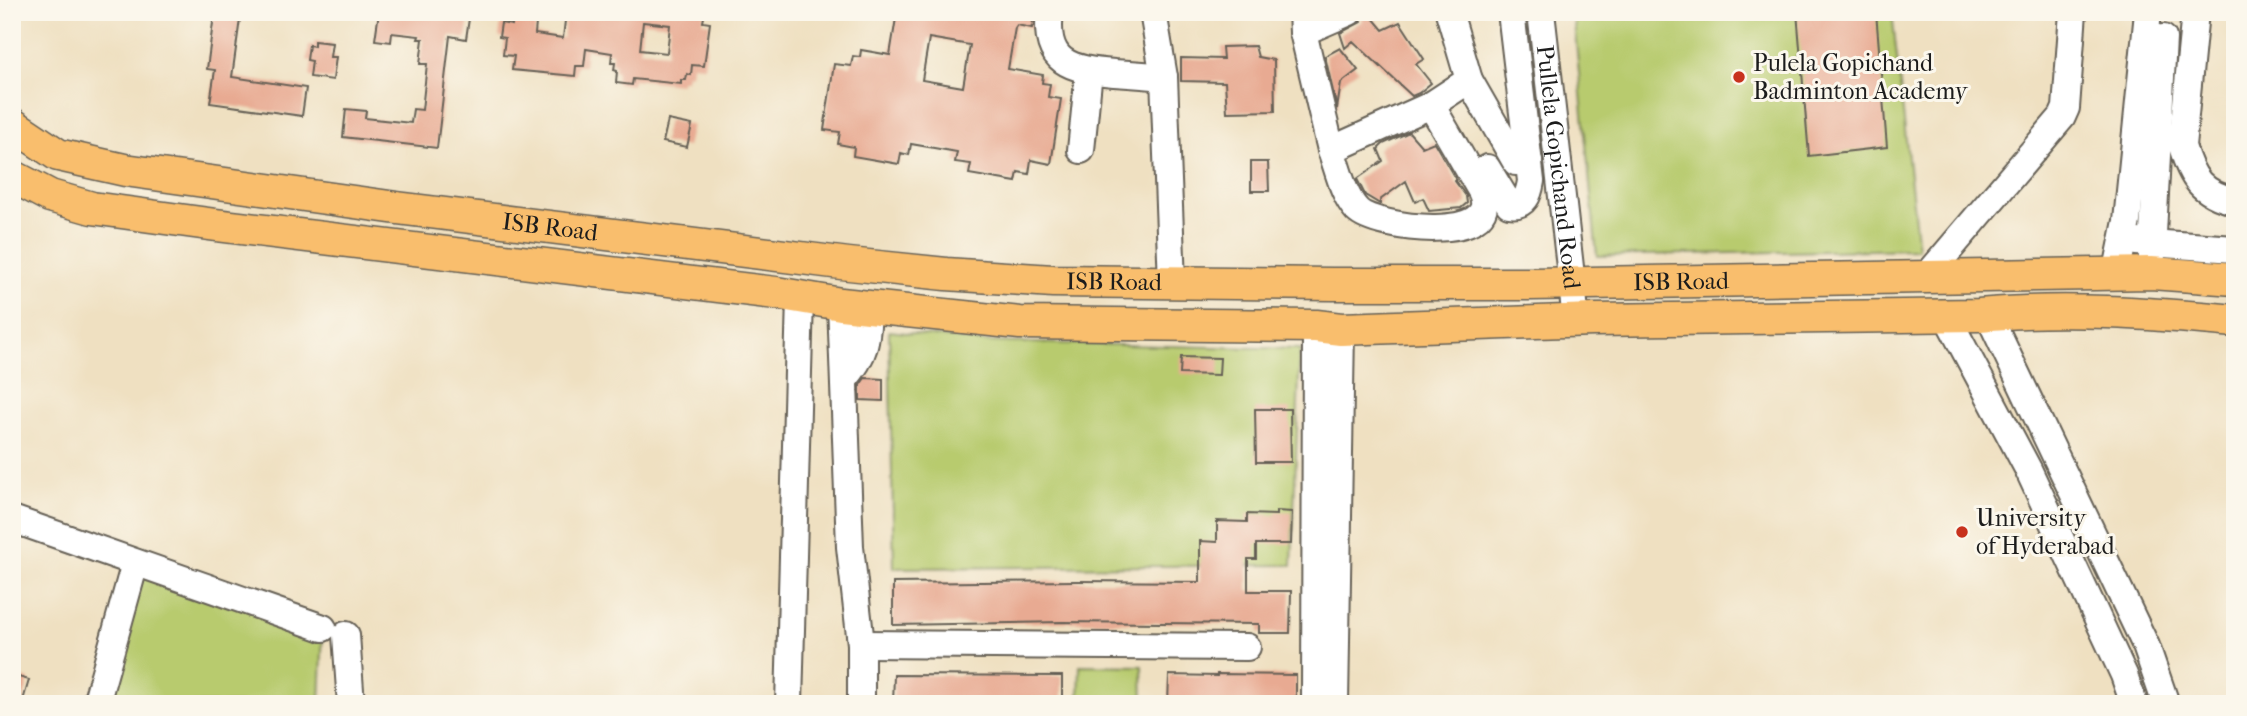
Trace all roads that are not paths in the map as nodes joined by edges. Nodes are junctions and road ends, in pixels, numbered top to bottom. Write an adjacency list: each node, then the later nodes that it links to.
1 (1050, 12): 13 (street)
2 (1153, 12): 14 (street)
3 (1349, 12): 12 (street)
4 (1449, 12): 15 (street)
5 (1511, 12): 20 (street)
6 (1541, 12): 31 (street, Pullela Gopichand Road)
7 (1556, 12): 31 (street, Pullela Gopichand Road)
8 (2073, 12): 29 (street)
9 (2148, 12): 24 (street)
10 (2164, 12): 27 (street)
11 (2195, 12): 22 (street)
12 (1303, 22): 19 (street)
13 (1088, 71): 14 (street); 18 (street)
14 (1164, 77): 32 (street)
15 (1469, 80): 16 (street); 20 (street)
16 (1443, 108): 19 (street); 19 (street); 20 (street)
17 (12, 124): 23 (main road, ISB Road)
18 (1081, 150)
19 (1331, 150)
20 (1529, 162)
21 (12, 176): 25 (main road, ISB Road)
22 (2235, 201)
23 (410, 209): 25 (main road); 32 (main road, ISB Road)
24 (2124, 240): 27 (street); 28 (street)
25 (406, 248): 33 (main road, ISB Road)
26 (2235, 249): 27 (street)
27 (2152, 258): 28 (main road, ISB Road); 30 (main road, ISB Road)
28 (2116, 275): 29 (main road, ISB Road)
29 (1927, 276): 31 (main road, ISB Road)
30 (2235, 279)
31 (1580, 282): 32 (main road, ISB Road); 37 (street, Pullela Gopichand Road)
32 (1172, 283)
33 (800, 298): 34 (main road, ISB Road); 46 (street)
34 (854, 306): 39 (main road, ISB Road); 42 (street)
35 (1988, 314): 36 (main road, ISB Road); 38 (main road, ISB Road); 51 (street)
36 (1946, 315): 37 (main road, ISB Road); 50 (street)
37 (1585, 320): 39 (main road, ISB Road)
38 (2235, 321)
39 (1329, 327): 48 (street); 49 (street)
40 (12, 519): 41 (street)
41 (135, 563): 44 (street); 45 (street)
42 (861, 645): 43 (street); 47 (street)
43 (1247, 647)
44 (96, 704)
45 (351, 704)
46 (789, 704)
47 (861, 704)
48 (1315, 704)
49 (1335, 704)
50 (2134, 704)
51 (2166, 704)

